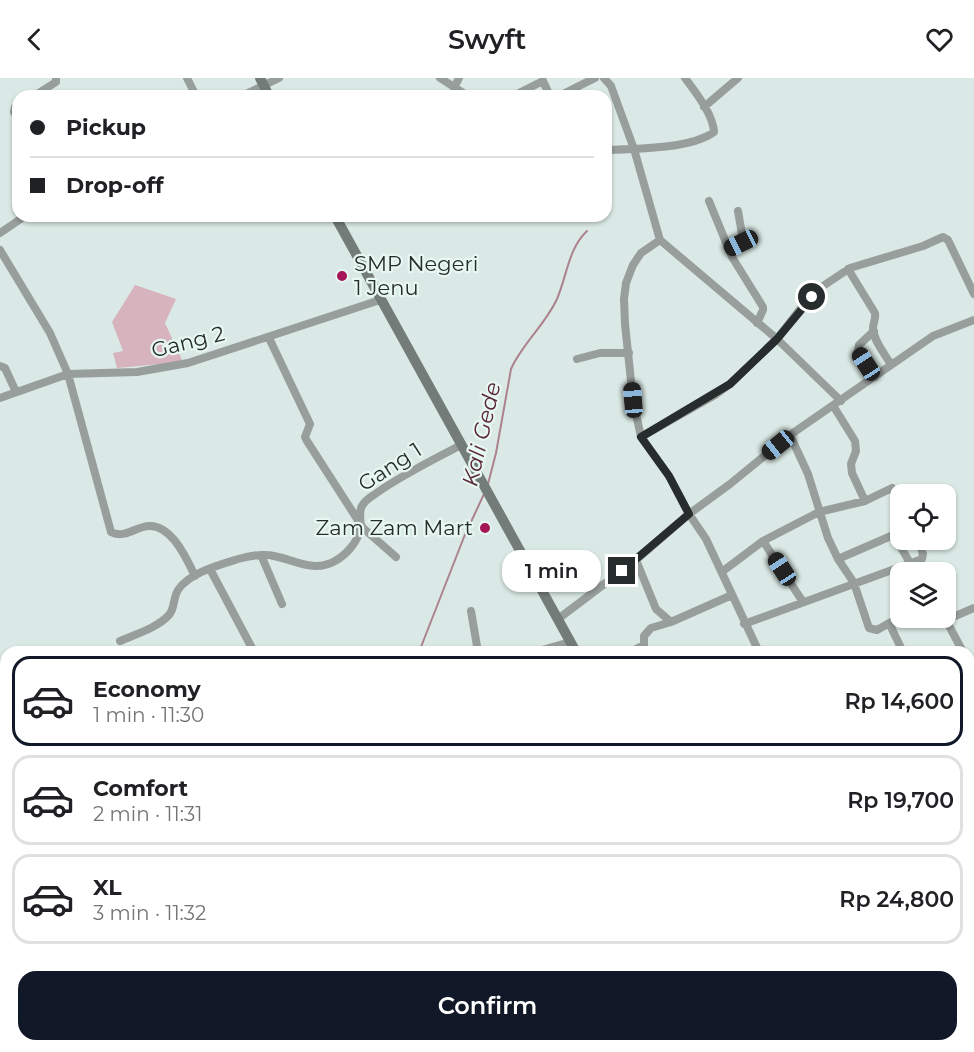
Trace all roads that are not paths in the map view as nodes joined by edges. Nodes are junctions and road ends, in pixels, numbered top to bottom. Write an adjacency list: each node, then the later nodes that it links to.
1 (56, 78): 11 (street)
2 (279, 78): 9 (street)
3 (440, 78): 10 (street)
4 (459, 78): 10 (street)
5 (595, 78): 15 (street)
6 (604, 78): 17 (street)
7 (685, 78): 16 (street)
8 (738, 78): 16 (street)
9 (262, 81)
10 (454, 88): 12 (street)
11 (45, 90)
12 (458, 90)
13 (525, 90): 14 (street)
14 (547, 90)
15 (571, 90)
16 (704, 107): 17 (street)
17 (634, 149): 18 (street); 24 (street)
18 (612, 150)
19 (709, 201): 25 (street)
20 (738, 211): 25 (street)
21 (16, 222): 23 (street)
22 (338, 222): 29 (main road)
23 (0, 233)
24 (660, 240): 31 (street); 35 (street)
25 (729, 249): 31 (street)
26 (0, 250): 39 (street)
27 (848, 269): 28 (street); 32 (street); 34 (street)
28 (974, 294)
29 (380, 300): 33 (street, Gang 2); 47 (main road)
30 (974, 320): 37 (street)
31 (757, 323): 34 (street)
32 (874, 331): 37 (street); 40 (street)
33 (269, 338): 39 (street, Gang 2); 52 (street)
34 (777, 339): 43 (street); 46 (street)
35 (629, 353): 36 (street); 46 (street)
36 (577, 359)
37 (891, 365): 40 (street)
38 (0, 366): 41 (street)
39 (69, 374): 41 (street, Gang 2); 63 (street)
40 (875, 377): 43 (street)
41 (16, 392): 42 (street, Gang 2)
42 (0, 398)
43 (841, 401): 44 (street)
44 (834, 407): 45 (street); 49 (street)
45 (790, 435): 50 (street); 51 (street)
46 (641, 437): 51 (street)
47 (461, 445): 52 (street, Gang 1); 71 (main road)
48 (890, 489): 49 (street)
49 (865, 501): 50 (street)
50 (819, 512): 53 (street); 57 (street)
51 (689, 514): 58 (street); 62 (street)
52 (360, 521): 55 (street, Gang 1); 56 (street)
53 (763, 541): 62 (street); 66 (street)
54 (922, 550): 59 (street)
55 (261, 555): 60 (street, Gang 1); 67 (street)
56 (396, 558)
57 (838, 559): 59 (street); 64 (street)
58 (636, 560): 71 (street); 72 (street)
59 (911, 562)
60 (210, 569): 63 (street, Gang 1); 78 (street)
61 (890, 570): 64 (street)
62 (723, 572): 65 (street)
63 (195, 576): 76 (street, Gang 1)
64 (854, 583): 66 (street); 73 (street)
65 (732, 595): 72 (street); 74 (street)
66 (803, 602): 74 (street)
67 (282, 604)
68 (974, 608): 70 (street)
69 (471, 610): 79 (street)
70 (956, 615)
71 (558, 619): 77 (main road)
72 (671, 622): 82 (street)
73 (889, 623): 84 (street)
74 (744, 624): 83 (street)
75 (950, 628): 85 (street)
76 (120, 640)
77 (570, 642): 80 (street); 81 (main road)
78 (251, 646)
79 (477, 646)
80 (556, 646)
81 (572, 646)
82 (642, 646)
83 (756, 646)
84 (900, 646)
85 (960, 646)

